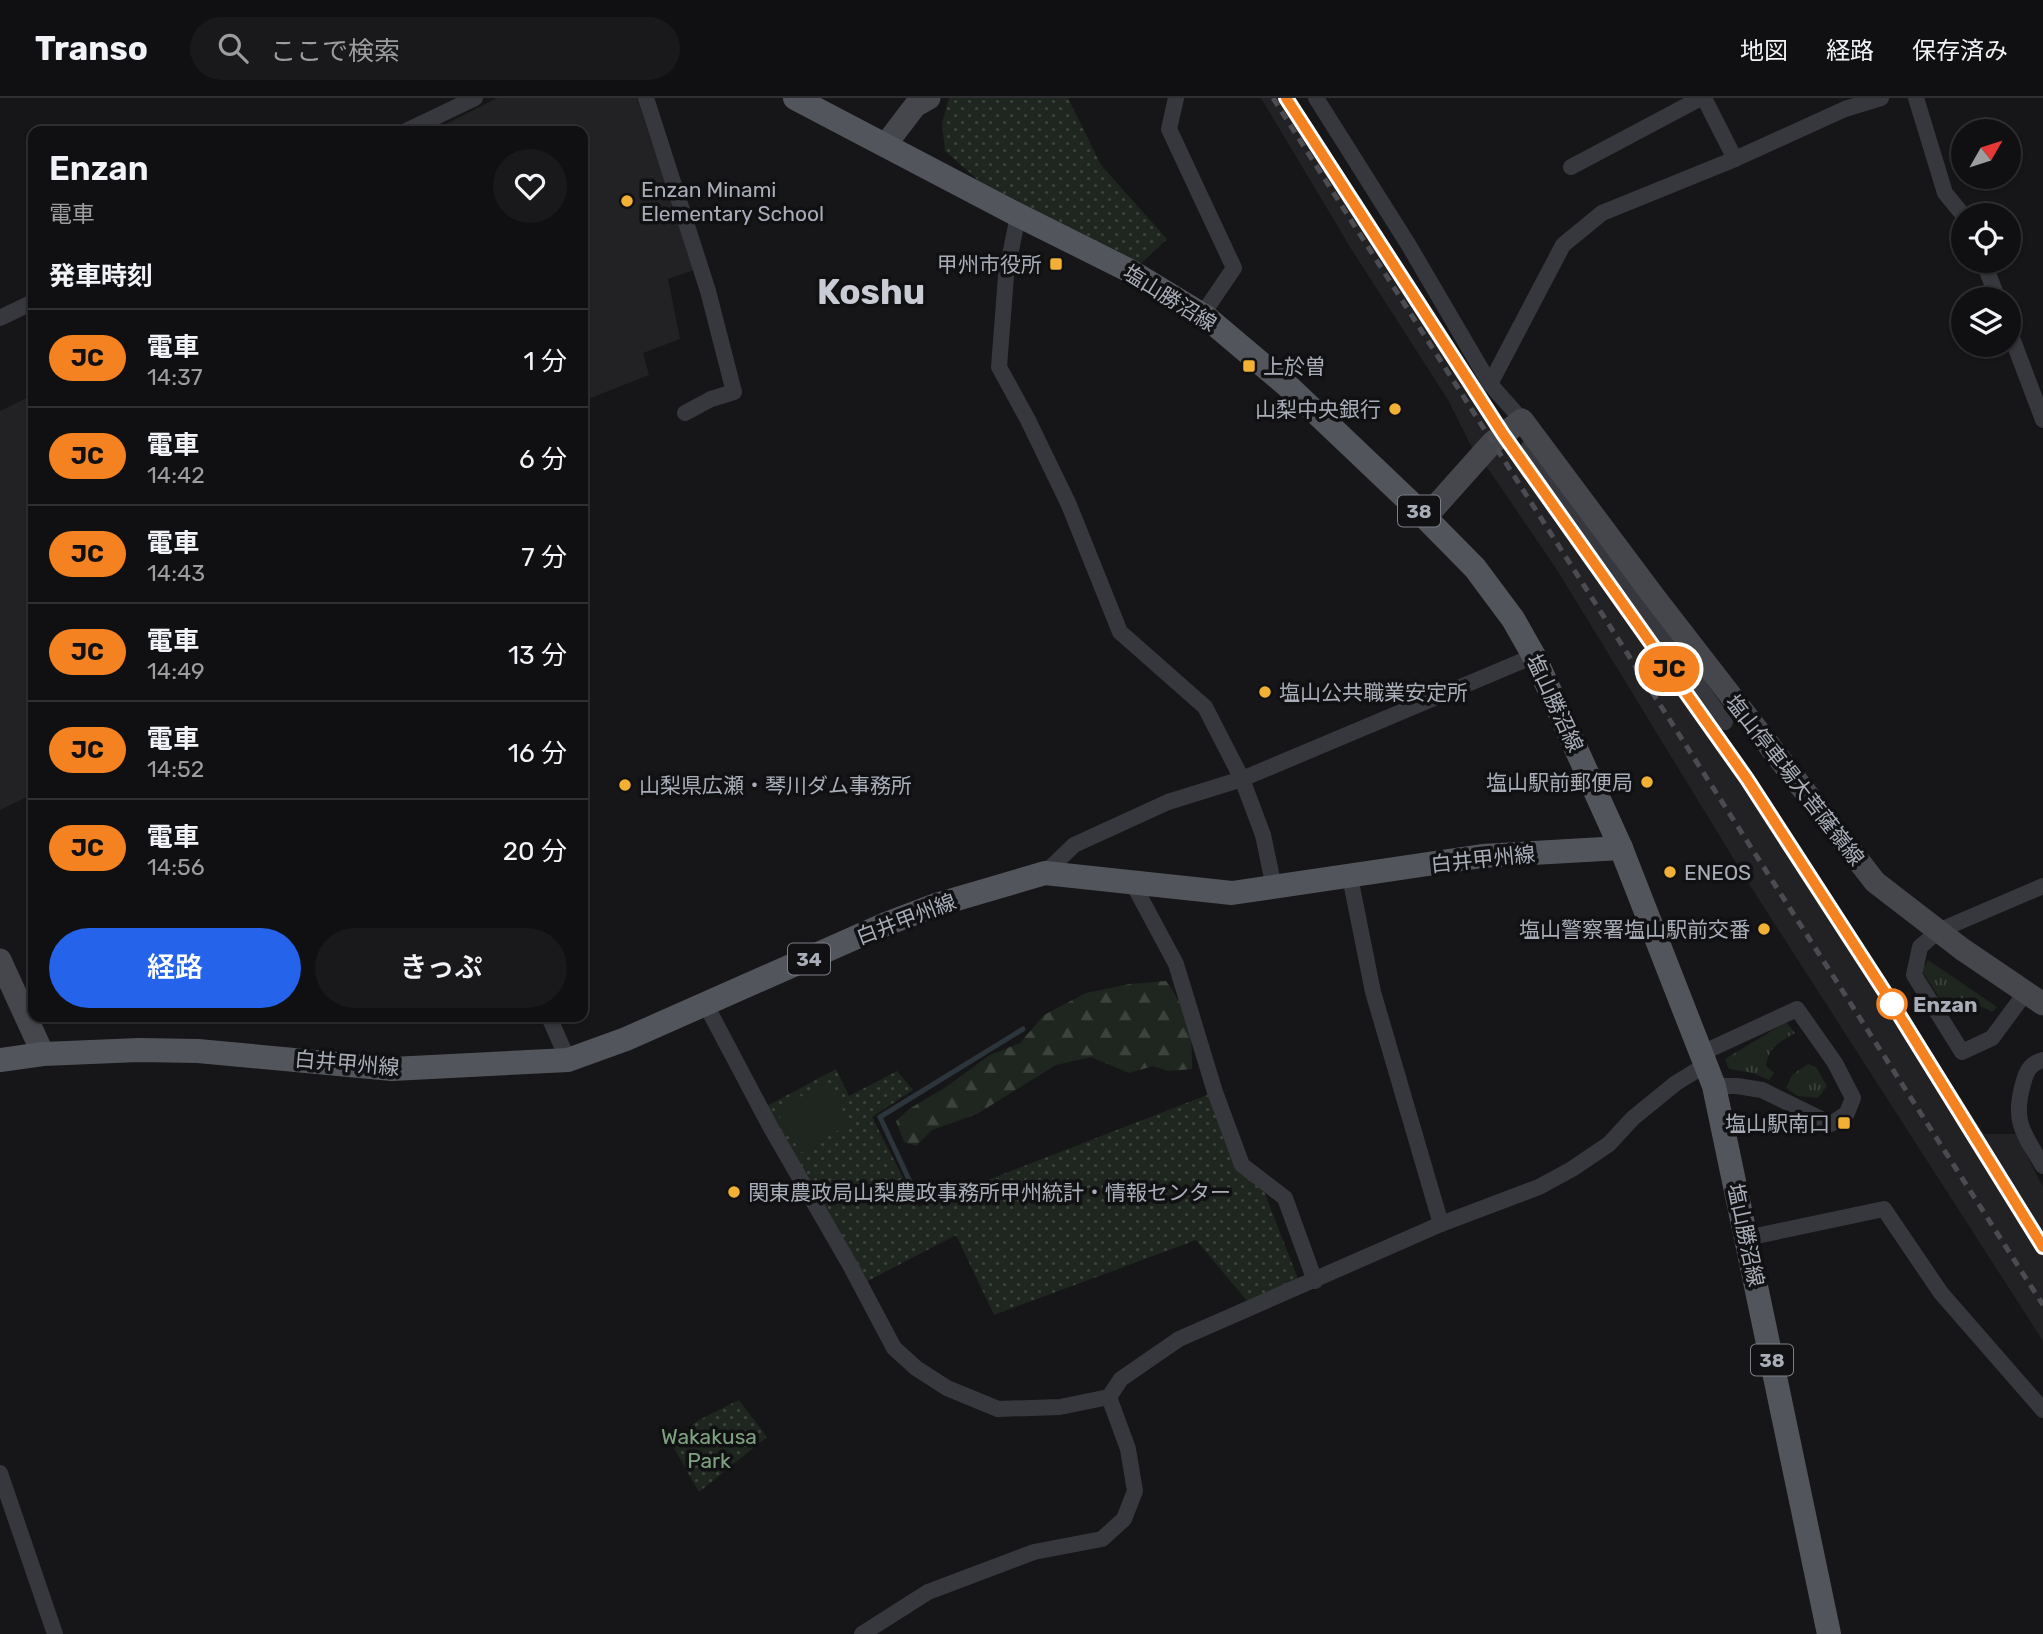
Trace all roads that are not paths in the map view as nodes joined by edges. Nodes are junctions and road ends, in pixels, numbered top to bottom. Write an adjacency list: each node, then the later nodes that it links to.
1 (475, 98): 10 (street)
2 (646, 98): 21 (street)
3 (795, 98): 11 (main road, 38)
4 (929, 98): 11 (main road)
5 (1176, 98): 17 (street)
6 (1316, 98): 20 (street)
7 (1702, 98): 12 (street); 13 (street)
8 (1881, 98): 12 (street)
9 (1916, 98): 14 (street)
10 (416, 126)
11 (886, 144): 15 (main road, 塩山勝沼線 / 38)
12 (1735, 159): 20 (street)
13 (1572, 167)
14 (1953, 203)
15 (1018, 215): 17 (main road, 塩山勝沼線 / 38); 27 (street)
16 (28, 304): 18 (street)
17 (1202, 315): 24 (main road, 塩山勝沼線 / 38)
18 (0, 318)
19 (2019, 357): 22 (street)
20 (1490, 384): 23 (street)
21 (685, 413)
22 (2043, 420)
23 (1529, 428): 24 (main road); 26 (street); 34 (main road, 塩山停車場大菩薩嶺線)
24 (1426, 517): 25 (main road, 塩山勝沼線 / 38)
25 (1534, 656): 27 (street); 28 (main road, 塩山勝沼線 / 38)
26 (1725, 722)
27 (1242, 779): 29 (street); 33 (street)
28 (1621, 848): 30 (main road, 白井甲州線 / 34); 45 (main road, 塩山勝沼線 / 38)
29 (1045, 873): 31 (main road, 白井甲州線 / 34); 37 (main road, 白井甲州線 / 34)
30 (1350, 877): 33 (main road, 白井甲州線 / 34); 47 (street)
31 (1132, 881): 33 (main road, 白井甲州線 / 34); 49 (street)
32 (2043, 886): 34 (street)
33 (1274, 887)
34 (1938, 931): 36 (main road, 塩山停車場大菩薩嶺線); 36 (street)
35 (0, 960): 38 (main road)
36 (2034, 998)
37 (706, 1005): 43 (main road, 白井甲州線 / 34); 50 (street)
38 (28, 1021)
39 (28, 1022): 41 (main road)
40 (552, 1022): 43 (street)
41 (43, 1054): 42 (main road, 白井甲州線 / 34); 43 (main road, 白井甲州線 / 34)
42 (0, 1060)
43 (568, 1060)
44 (2043, 1060): 46 (street)
45 (1708, 1067): 45 (street); 47 (street); 48 (main road, 塩山勝沼線 / 38)
46 (2043, 1166)
47 (1441, 1224): 49 (street)
48 (1746, 1238): 51 (street); 55 (main road, 塩山勝沼線 / 38)
49 (1315, 1282): 50 (street)
50 (1109, 1397): 54 (street)
51 (2043, 1410)
52 (0, 1473): 53 (street)
53 (55, 1634)
54 (862, 1634)
55 (1829, 1634)

